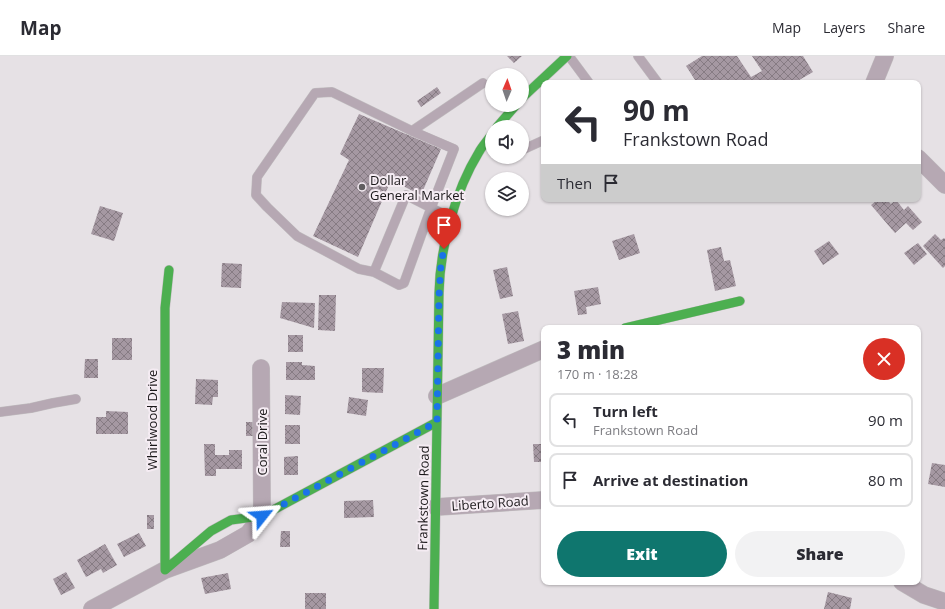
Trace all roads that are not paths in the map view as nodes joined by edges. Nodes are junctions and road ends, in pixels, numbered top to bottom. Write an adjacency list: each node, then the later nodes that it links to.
1 (568, 56): 4 (lane); 8 (street)
2 (638, 56): 5 (lane)
3 (885, 56): 6 (street)
4 (587, 80)
5 (656, 80)
6 (875, 80)
7 (483, 83): 11 (lane)
8 (529, 91)
9 (510, 112): 10 (street)
10 (503, 120)
11 (412, 131): 16 (lane); 21 (lane)
12 (541, 141): 14 (lane)
13 (485, 144): 16 (street, Frankstown Road)
14 (529, 147)
15 (921, 161): 17 (street)
16 (456, 173): 18 (lane); 19 (street, Frankstown Road)
17 (945, 185)
18 (431, 208): 19 (lane); 21 (lane); 21 (lane)
19 (451, 218): 26 (street, Frankstown Road)
20 (169, 270): 33 (street, Whirlwood Drive)
21 (374, 272)
22 (740, 302): 23 (street)
23 (638, 325)
24 (541, 350): 26 (street)
25 (261, 368): 32 (street, Coral Drive)
26 (437, 396): 29 (street, Frankstown Road)
27 (76, 399): 28 (lane)
28 (0, 412)
29 (437, 422): 31 (street, Frankstown Road); 32 (street)
30 (541, 500): 31 (street, Liberto Road)
31 (436, 507): 37 (street, Frankstown Road)
32 (262, 516): 33 (street)
33 (165, 570): 36 (street)
34 (907, 585): 35 (street)
35 (945, 602)
36 (92, 609)
37 (434, 609)

